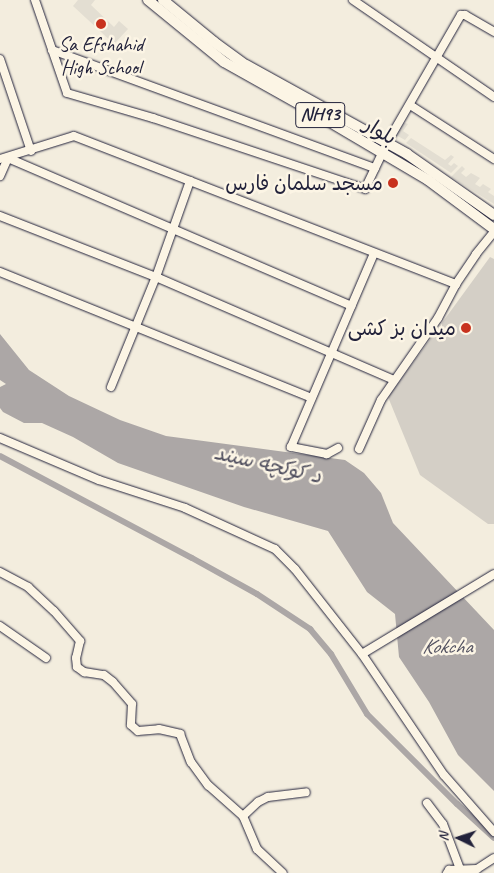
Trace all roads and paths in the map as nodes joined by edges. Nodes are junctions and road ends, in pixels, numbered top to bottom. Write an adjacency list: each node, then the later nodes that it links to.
1 (35, 0): 6 (street)
2 (148, 0): 11 (main road, بلوار / NH93)
3 (163, 0): 11 (main road, بلوار / NH93)
4 (353, 0): 7 (street)
5 (494, 32): 7 (street)
6 (52, 50): 15 (street); 15 (street)
7 (437, 57): 9 (street); 10 (street)
8 (0, 59): 12 (street)
9 (494, 97)
10 (410, 104): 11 (street); 14 (street)
11 (384, 148): 15 (street); 18 (main road, بلوار / NH93); 21 (main road, بلوار / NH93)
12 (31, 151): 13 (street); 17 (street)
13 (4, 158): 16 (street); 20 (street)
14 (494, 159)
15 (375, 168)
16 (0, 176)
17 (190, 181): 20 (street); 22 (street)
18 (494, 215)
19 (0, 216): 24 (street)
20 (174, 228): 24 (street); 26 (street)
21 (494, 230): 25 (street)
22 (374, 253): 25 (street); 26 (street)
23 (0, 272): 27 (street)
24 (156, 277): 27 (street); 28 (street)
25 (456, 284): 29 (street)
26 (352, 306): 28 (street)
27 (135, 326): 30 (street); 31 (street)
28 (331, 354): 29 (street); 31 (street)
29 (394, 380): 34 (street)
30 (111, 387)
31 (312, 398): 33 (street)
32 (0, 438): 38 (street)
33 (338, 448)
34 (359, 450)
35 (0, 572): 42 (street)
36 (494, 574): 38 (street)
37 (0, 626): 39 (street)
38 (362, 654): 43 (street)
39 (46, 658)
40 (306, 792): 42 (street)
41 (427, 803): 45 (street)
42 (243, 816): 47 (street)
43 (494, 832)
44 (494, 858): 46 (street)
45 (460, 869): 46 (street); 48 (street)
46 (477, 871)
47 (283, 873)
48 (447, 873)

